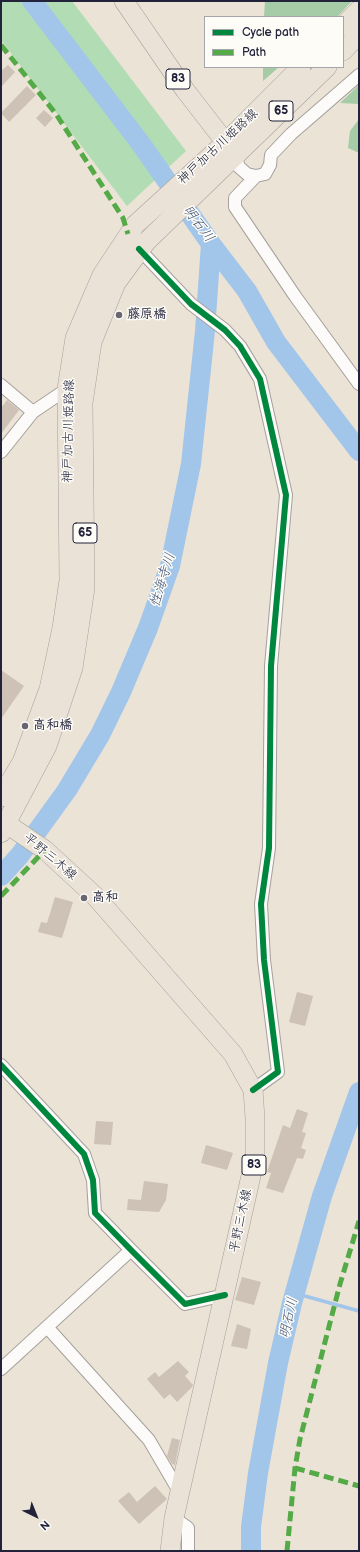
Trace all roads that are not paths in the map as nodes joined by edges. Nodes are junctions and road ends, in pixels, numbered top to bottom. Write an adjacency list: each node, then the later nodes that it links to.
1 (124, 1): 9 (main road, 83)
2 (359, 10): 3 (main road)
3 (344, 25)
4 (359, 34): 5 (main road)
5 (344, 50)
6 (300, 68): 9 (main road, 神戸加古川姫路線 / 65)
7 (326, 68): 9 (main road, 神戸加古川姫路線 / 65)
8 (359, 75): 11 (street)
9 (230, 148): 10 (main road, 神戸加古川姫路線 / 65); 11 (street, 神戸加古川姫路線)
10 (205, 172): 12 (main road, 神戸加古川姫路線 / 65); 15 (main road, 神戸加古川姫路線 / 65)
11 (256, 176): 13 (street)
12 (143, 245): 19 (main road, 神戸加古川姫路線 / 65); 21 (street)
13 (359, 384)
14 (1, 385): 16 (street)
15 (67, 388): 16 (street); 18 (main road, 神戸加古川姫路線 / 65)
16 (33, 412): 17 (street)
17 (1, 452)
18 (1, 797)
19 (8, 828): 21 (main road, 平野三木線 / 83)
20 (1, 1065): 22 (street)
21 (253, 1090): 23 (main road, 平野三木線 / 83)
22 (130, 1250): 23 (street); 24 (street)
23 (225, 1295): 26 (main road, 平野三木線 / 83)
24 (47, 1327): 25 (street); 26 (street)
25 (1, 1369)
26 (180, 1493): 27 (main road, 平野三木線 / 83)
27 (174, 1518): 28 (main road, 平野三木線 / 83); 29 (street)
28 (170, 1551)
29 (188, 1551)

